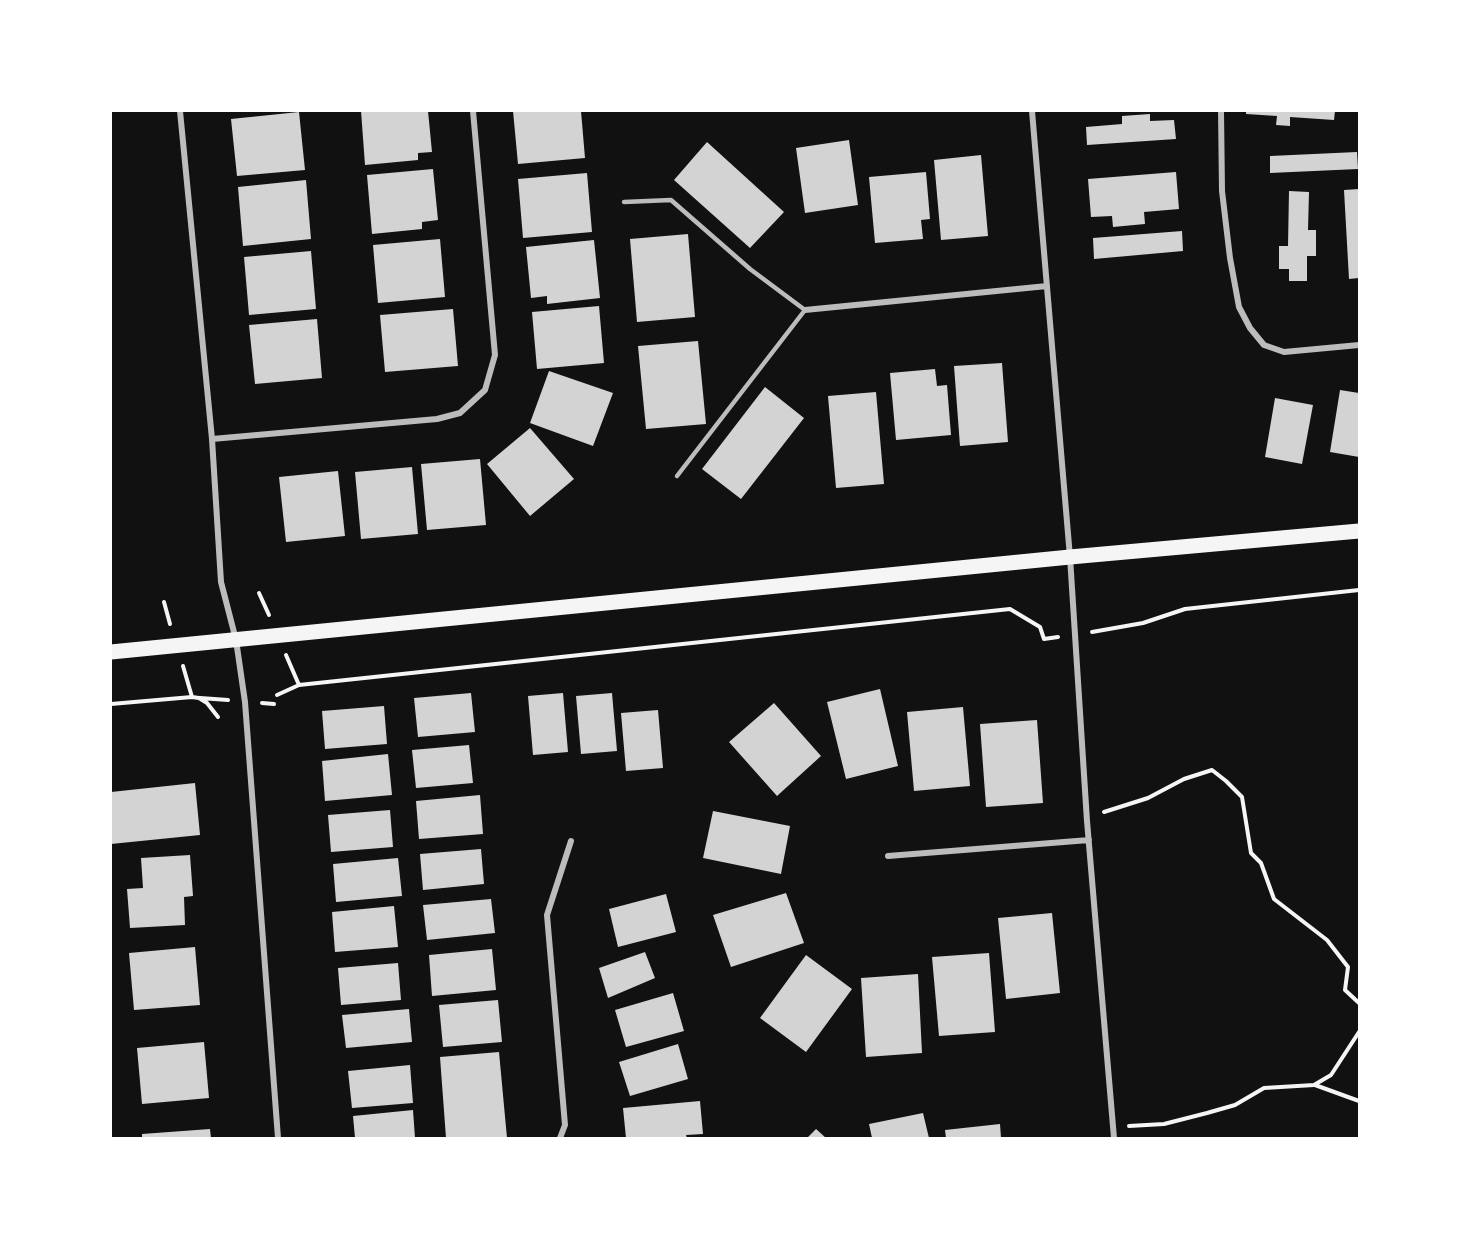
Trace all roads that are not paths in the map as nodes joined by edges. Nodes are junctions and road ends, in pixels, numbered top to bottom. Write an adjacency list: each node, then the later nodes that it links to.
1 (180, 111): 9 (street)
2 (473, 111): 9 (street)
3 (1032, 111): 6 (street)
4 (1221, 111): 8 (street)
5 (624, 202): 7 (lane)
6 (1047, 286): 7 (street); 12 (street)
7 (805, 310): 10 (lane)
8 (1359, 345)
9 (212, 439): 13 (street)
10 (677, 477)
11 (1359, 531): 12 (main road)
12 (1070, 557): 13 (main road); 15 (street)
13 (236, 640): 14 (main road); 18 (street)
14 (111, 652)
15 (1089, 840): 17 (street); 20 (street)
16 (571, 841): 19 (street)
17 (888, 856)
18 (278, 1138)
19 (560, 1138)
20 (1114, 1138)

